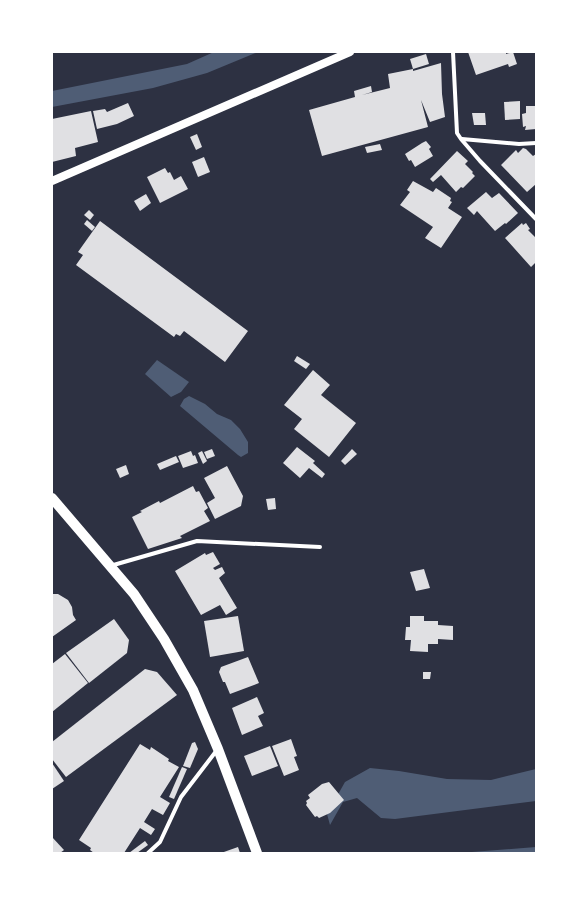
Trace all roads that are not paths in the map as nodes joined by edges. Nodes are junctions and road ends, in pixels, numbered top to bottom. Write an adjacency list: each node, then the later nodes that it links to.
1 (350, 52): 5 (main road)
2 (453, 52): 3 (street)
3 (461, 139): 4 (street); 6 (street)
4 (536, 143)
5 (52, 181)
6 (536, 219)
7 (52, 498): 9 (main road)
8 (320, 547): 9 (street)
9 (110, 566): 10 (main road)
10 (218, 748): 11 (street); 12 (main road)
11 (148, 853)
12 (257, 853)

